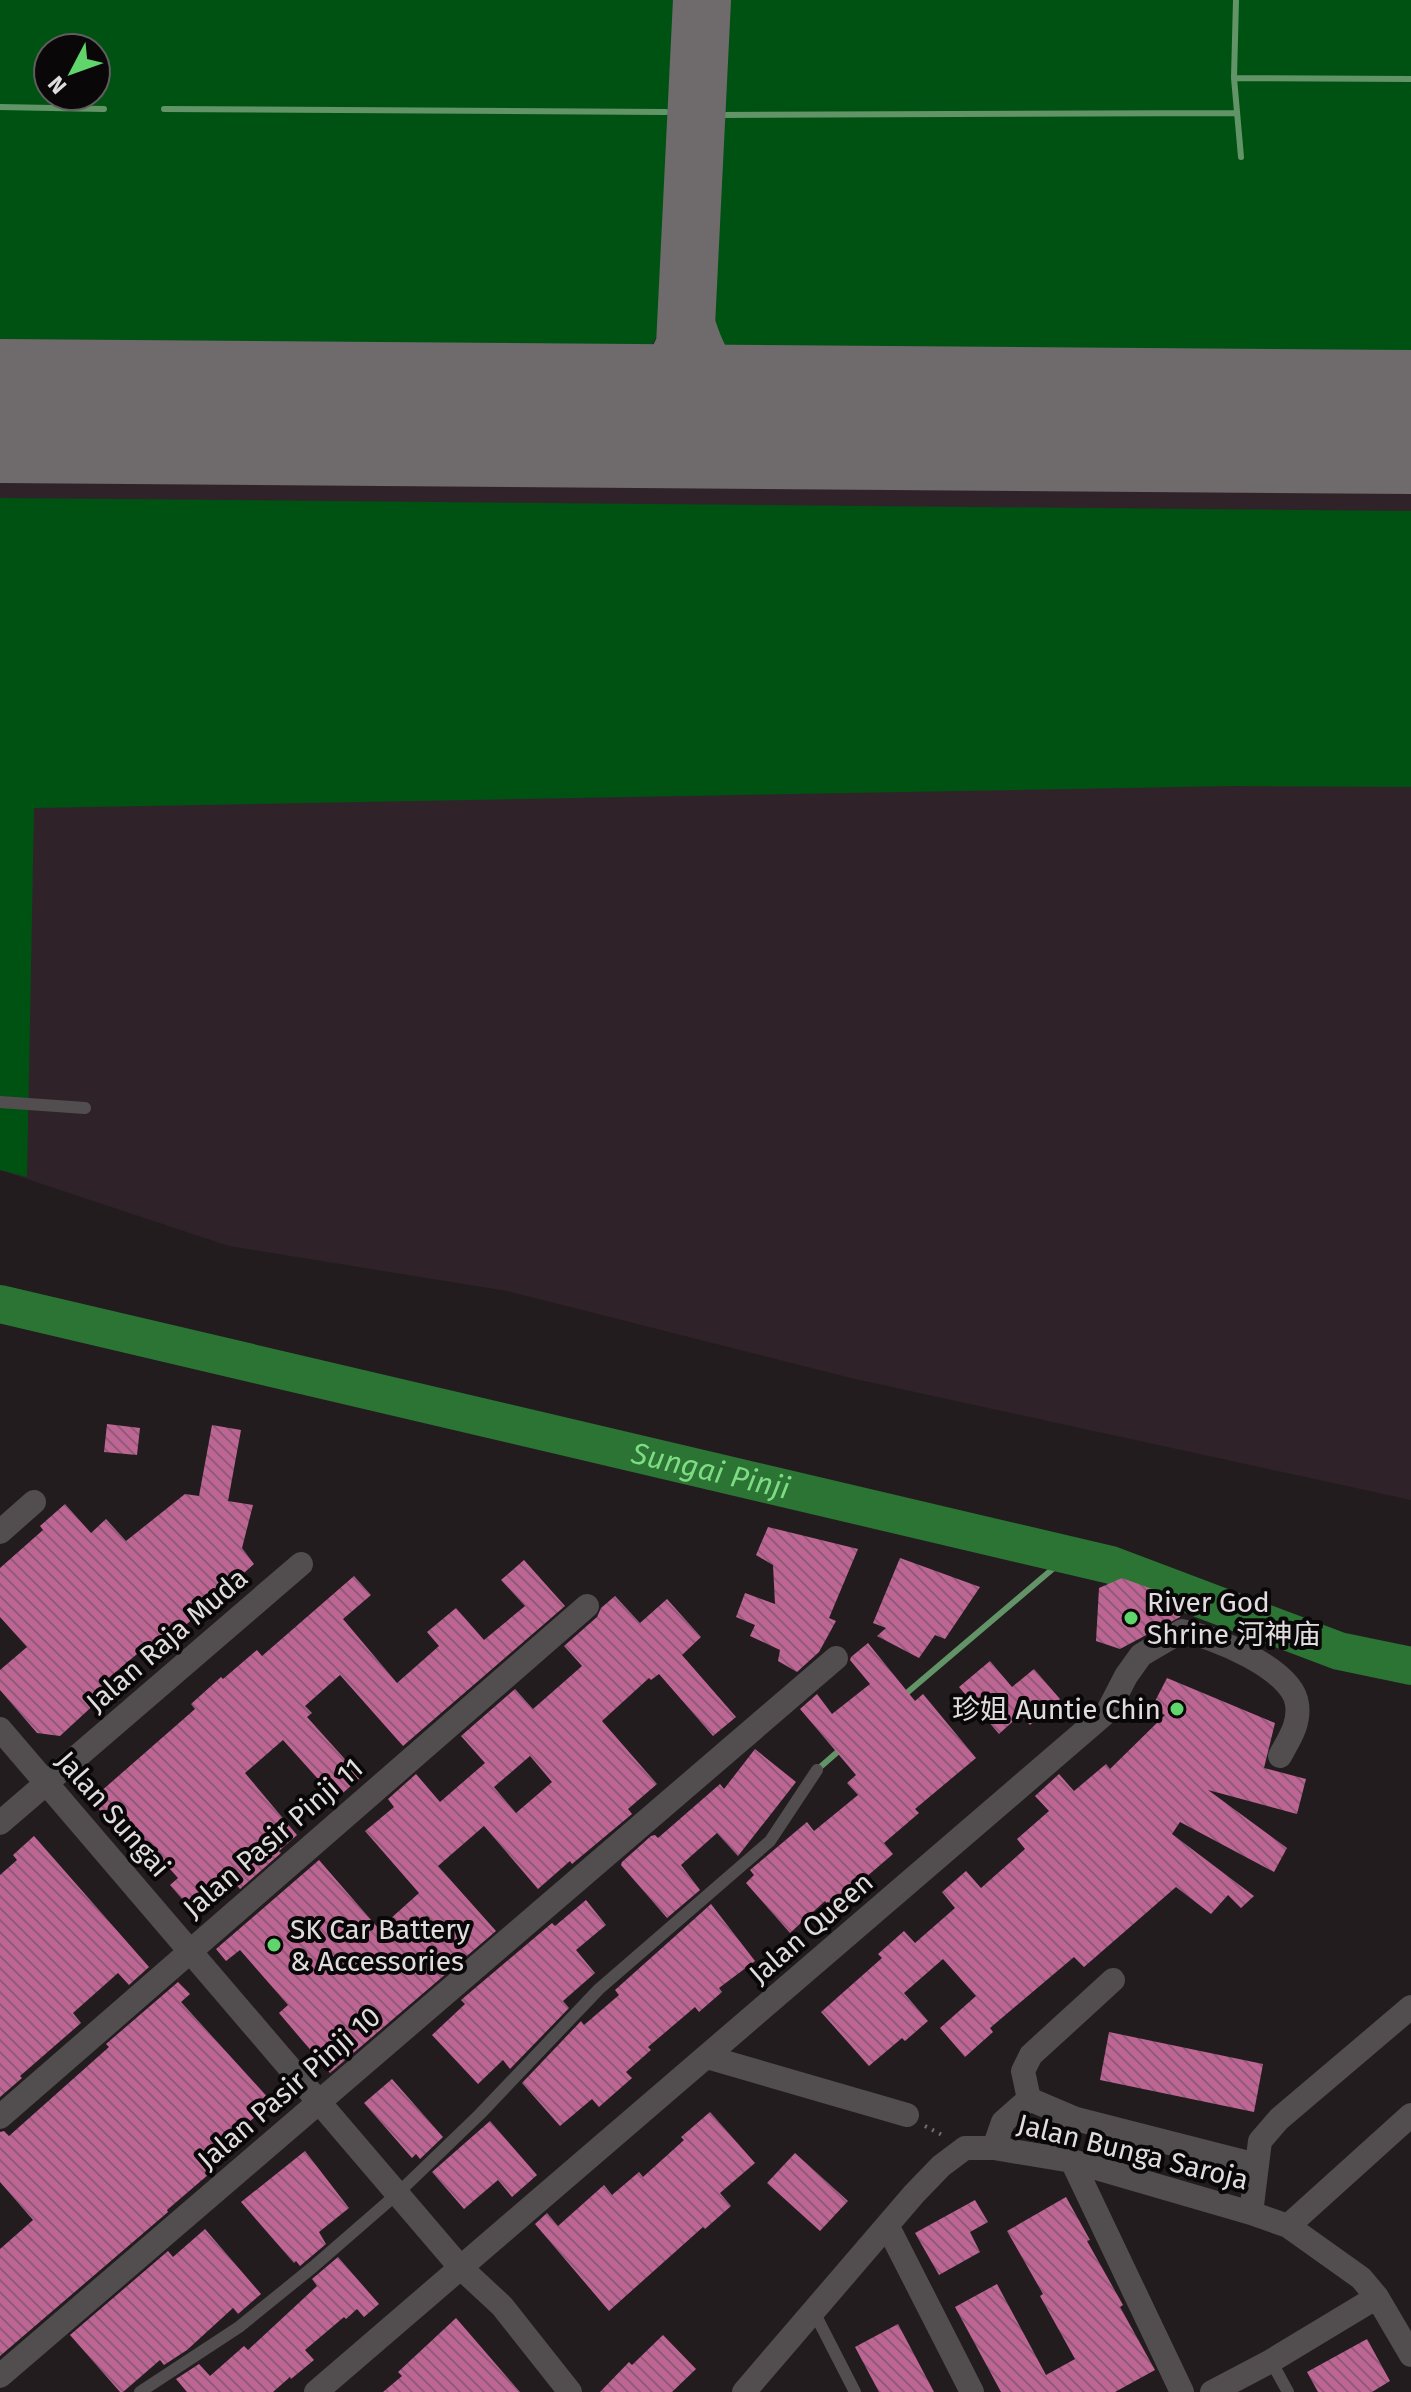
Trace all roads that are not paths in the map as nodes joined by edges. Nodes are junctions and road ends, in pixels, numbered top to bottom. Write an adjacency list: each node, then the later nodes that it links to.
1 (0, 1102): 2 (lane)
2 (85, 1108)
3 (34, 1502): 4 (street)
4 (0, 1532)
5 (301, 1564): 11 (street, Jalan Raja Muda)
6 (587, 1606): 13 (street, Jalan Pasir Pinji 11)
7 (836, 1658): 18 (street, Jalan Pasir Pinji 10)
8 (0, 1729): 11 (street, Jalan Sungai)
9 (1280, 1756): 16 (street, Jalan Queen)
10 (817, 1770): 25 (lane)
11 (46, 1783): 12 (street, Jalan Raja Muda); 13 (street, Jalan Sungai)
12 (0, 1823)
13 (189, 1950): 18 (street, Jalan Sungai); 20 (street, Jalan Pasir Pinji 11)
14 (1113, 1980): 17 (street)
15 (1411, 2007): 24 (street)
16 (707, 2057): 19 (street); 29 (street, Jalan Queen)
17 (1029, 2099): 22 (street); 24 (street)
18 (319, 2101): 25 (street, Jalan Sungai); 34 (street, Jalan Pasir Pinji 10)
19 (907, 2115)
20 (0, 2117)
21 (1410, 2119): 27 (street)
22 (994, 2148): 23 (street, Jalan Bunga Saroja); 28 (street, Jalan Bunga Saroja)
23 (1072, 2161): 26 (street, Jalan Bunga Saroja); 41 (street)
24 (1256, 2165): 26 (street)
25 (397, 2194): 29 (street, Jalan Sungai); 35 (lane)
26 (1251, 2213): 27 (street, Jalan Bunga Saroja)
27 (1288, 2226): 30 (street, Jalan Bunga Saroja)
28 (888, 2227): 31 (street); 40 (street)
29 (460, 2267): 36 (street, Jalan Queen); 37 (street, Jalan Sungai)
30 (1377, 2297): 32 (street, Jalan Bunga Saroja); 33 (street)
31 (814, 2312): 38 (street); 39 (lane)
32 (1411, 2355)
33 (1271, 2361): 42 (street); 43 (lane)
34 (0, 2376)
35 (140, 2392)
36 (316, 2392)
37 (570, 2392)
38 (744, 2392)
39 (855, 2392)
40 (972, 2392)
41 (1182, 2392)
42 (1212, 2392)
43 (1288, 2392)

